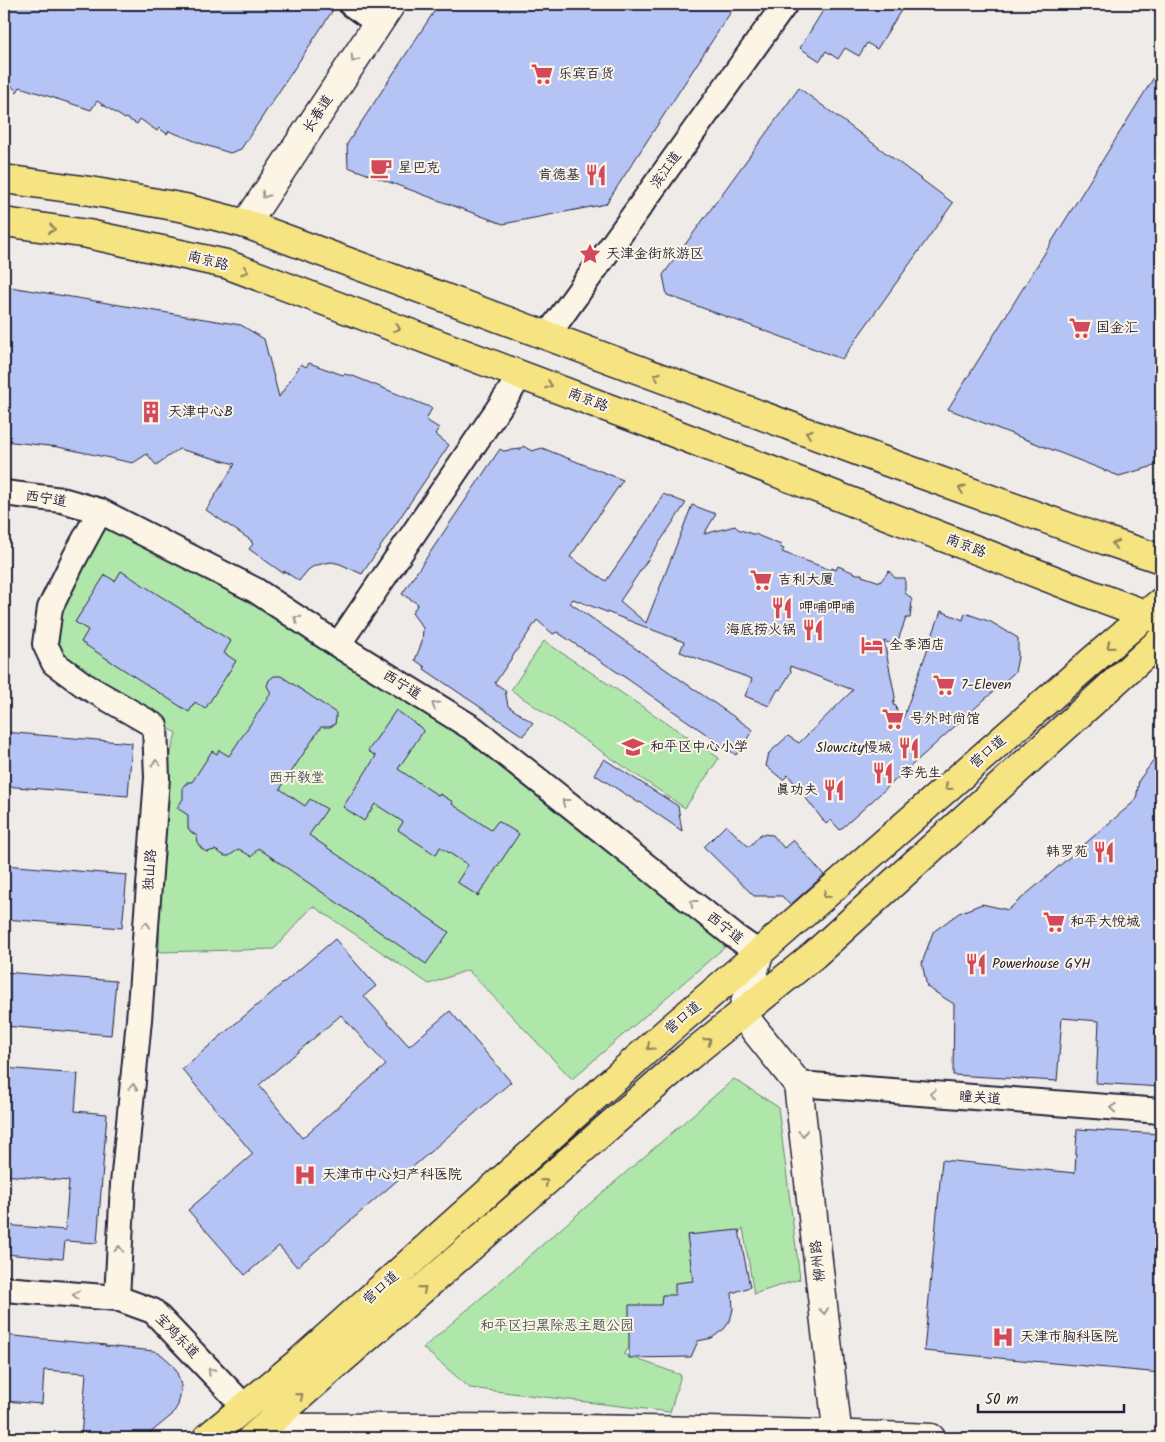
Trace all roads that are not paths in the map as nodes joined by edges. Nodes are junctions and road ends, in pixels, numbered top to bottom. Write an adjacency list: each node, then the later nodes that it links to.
1 (351, 4): 3 (street)
2 (785, 4): 7 (street, 滨江道)
3 (384, 14): 6 (street, 长春道, one-way to 6)
4 (4, 180): 6 (main road)
5 (4, 222): 8 (main road, 南京路, one-way to 8)
6 (246, 224): 7 (main road)
7 (547, 336): 11 (main road, one-way to 7)
8 (521, 375): 12 (main road, 南京路, one-way to 12); 14 (street)
9 (4, 493): 10 (street, 西宁道)
10 (100, 511): 14 (street, 西宁道, one-way to 10); 20 (street, 独山路, one-way to 10)
11 (1161, 559)
12 (1158, 609): 15 (main road, 营口道, one-way to 15)
13 (1161, 640): 16 (main road, 营口道)
14 (338, 645): 15 (street, 西宁道, one-way to 14)
15 (759, 953): 16 (street); 21 (main road, 营口道, one-way to 21)
16 (742, 1014): 17 (street); 24 (main road, 营口道, one-way to 16)
17 (798, 1084): 18 (street, 瞳关道, one-way to 17); 25 (street, 柳州路, one-way to 25)
18 (1161, 1111)
19 (4, 1290): 20 (street, 宝鸡东道, one-way to 19)
20 (117, 1298): 21 (street, 宝鸡东道, one-way to 20)
21 (244, 1406): 24 (street); 26 (main road, 营口道)
22 (336, 1428): 23 (street); 24 (street); 27 (street)
23 (611, 1434): 25 (street)
24 (257, 1436)
25 (838, 1436): 28 (street)
26 (207, 1438)
27 (310, 1438)
28 (932, 1438)

